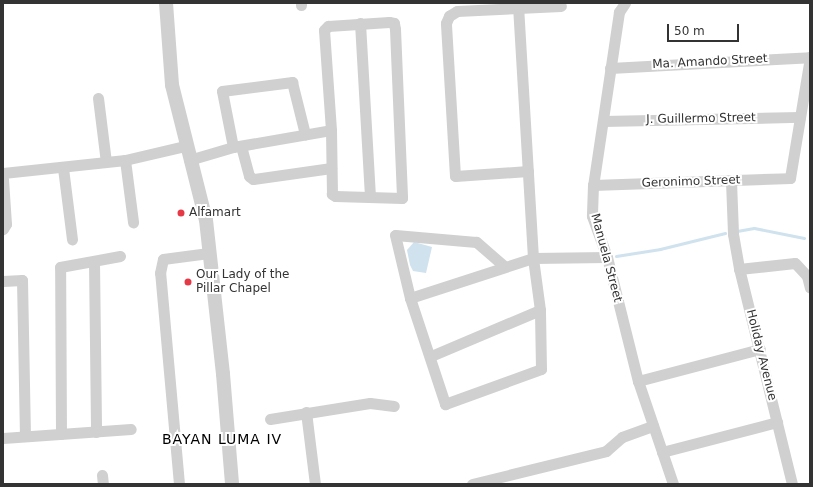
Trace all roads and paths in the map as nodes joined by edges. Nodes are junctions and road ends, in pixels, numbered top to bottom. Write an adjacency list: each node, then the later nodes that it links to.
1 (166, 3): 13 (street)
2 (625, 3): 7 (street, Manuela Street)
3 (519, 6): 4 (street); 20 (street); 20 (street)
4 (561, 6)
5 (360, 23): 11 (street); 25 (street); 25 (street)
6 (810, 57): 7 (street, Ma. Amando Street); 9 (street)
7 (610, 68): 10 (street, Manuela Street)
8 (98, 98): 17 (street)
9 (800, 117): 10 (street, J. Guillermo Street); 23 (street, Geronimo Street)
10 (603, 121): 24 (street, Manuela Street)
11 (331, 130): 12 (street); 19 (street)
12 (306, 134): 14 (street); 14 (street)
13 (185, 146): 15 (street); 16 (street)
14 (237, 146): 16 (street); 19 (street)
15 (125, 160): 17 (street); 26 (street)
16 (189, 160): 29 (street)
17 (106, 162): 18 (street)
18 (63, 168): 21 (street); 28 (street)
19 (331, 168): 25 (street)
20 (528, 171): 32 (street)
21 (3, 173)
22 (3, 179): 27 (street)
23 (731, 181): 24 (street, Geronimo Street); 35 (street, Holiday Avenue)
24 (593, 185): 31 (street, Manuela Street)
25 (370, 196)
26 (133, 222)
27 (4, 226)
28 (72, 239)
29 (209, 253): 54 (street); 55 (street)
30 (120, 256): 33 (street)
31 (607, 257): 32 (street); 42 (street, Manuela Street)
32 (533, 258): 34 (street); 39 (street)
33 (94, 262): 49 (street); 50 (street)
34 (504, 266): 38 (street); 38 (street)
35 (739, 269): 37 (street); 40 (street, Holiday Avenue)
36 (3, 281): 51 (street)
37 (810, 288)
38 (410, 298): 41 (street)
39 (540, 310): 41 (street); 41 (street)
40 (760, 349): 42 (street); 46 (street, Holiday Avenue)
41 (431, 356)
42 (638, 381): 47 (street, Manuela Street)
43 (394, 406): 44 (street)
44 (306, 412): 45 (street); 56 (street)
45 (270, 419)
46 (777, 422): 53 (street); 59 (street, Holiday Avenue)
47 (653, 426): 53 (street, Manuela Street); 57 (street)
48 (131, 430): 49 (street)
49 (96, 432): 50 (street)
50 (61, 434): 51 (street)
51 (25, 436): 52 (street)
52 (3, 438)
53 (662, 452): 58 (street, Manuela Street)
54 (179, 484)
55 (232, 484)
56 (315, 484)
57 (472, 484)
58 (673, 484)
59 (792, 484)

